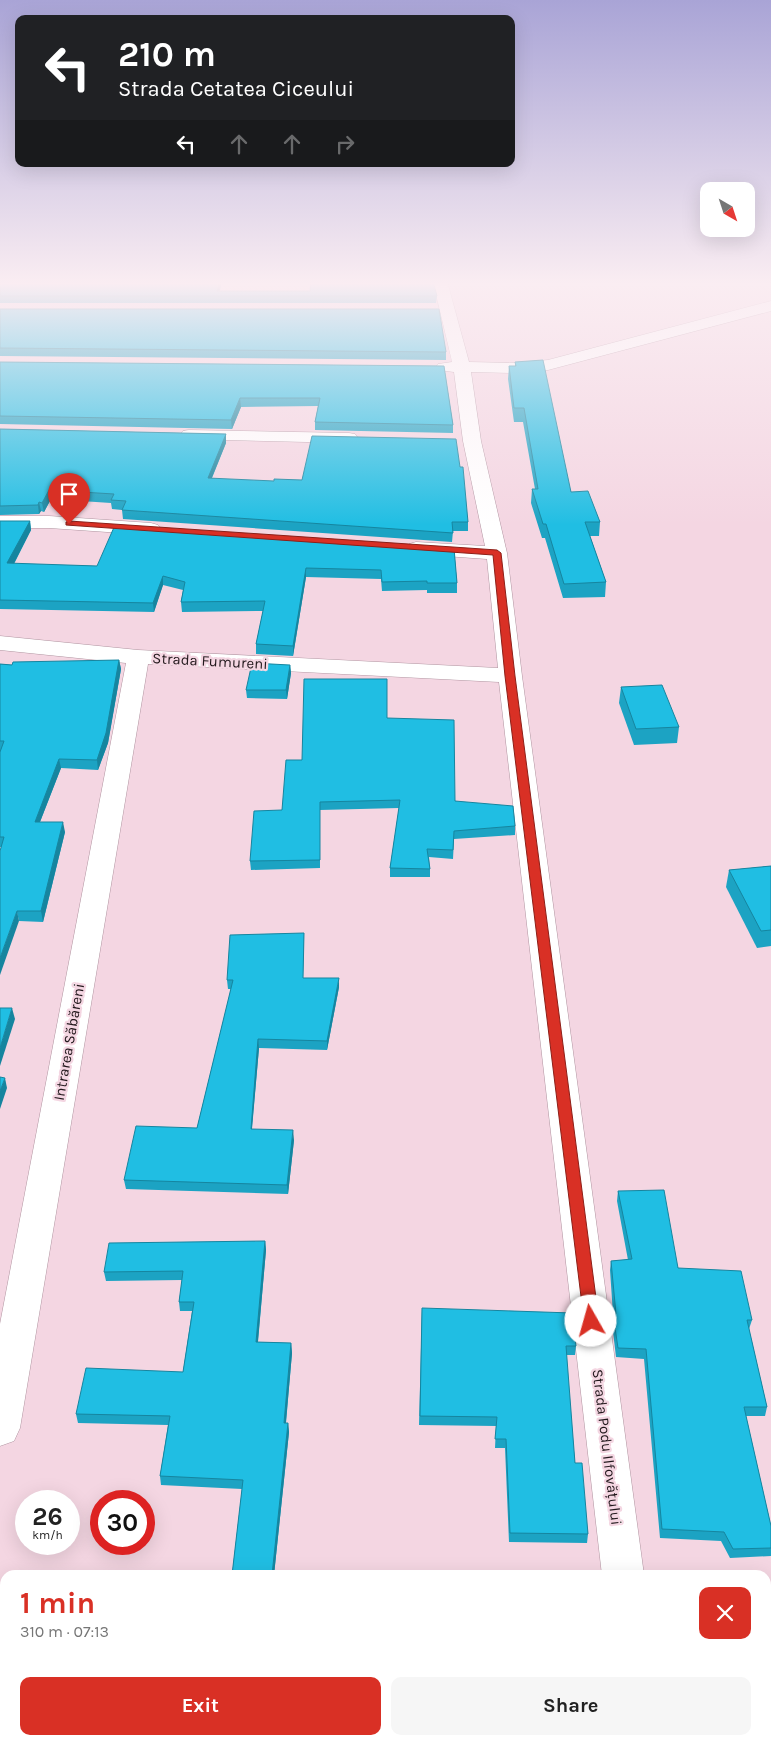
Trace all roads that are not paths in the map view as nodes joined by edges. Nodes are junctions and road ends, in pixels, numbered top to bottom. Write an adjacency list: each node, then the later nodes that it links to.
1 (460, 362): 4 (street, Strada Podu Ilfovățului)
2 (558, 362): 4 (street)
3 (432, 367): 4 (street)
4 (462, 368): 10 (street, Strada Podu Ilfovățului)
5 (167, 434): 6 (street)
6 (364, 439)
7 (0, 522): 8 (street)
8 (169, 531)
9 (398, 546): 10 (street)
10 (497, 553): 13 (street, Strada Podu Ilfovățului)
11 (0, 643): 12 (street, Strada Fumureni)
12 (138, 657): 13 (street, Strada Fumureni); 14 (street, Intrarea Săbăreni)
13 (510, 676): 15 (street, Strada Podu Ilfovățului)
14 (0, 1428)
15 (623, 1570)

